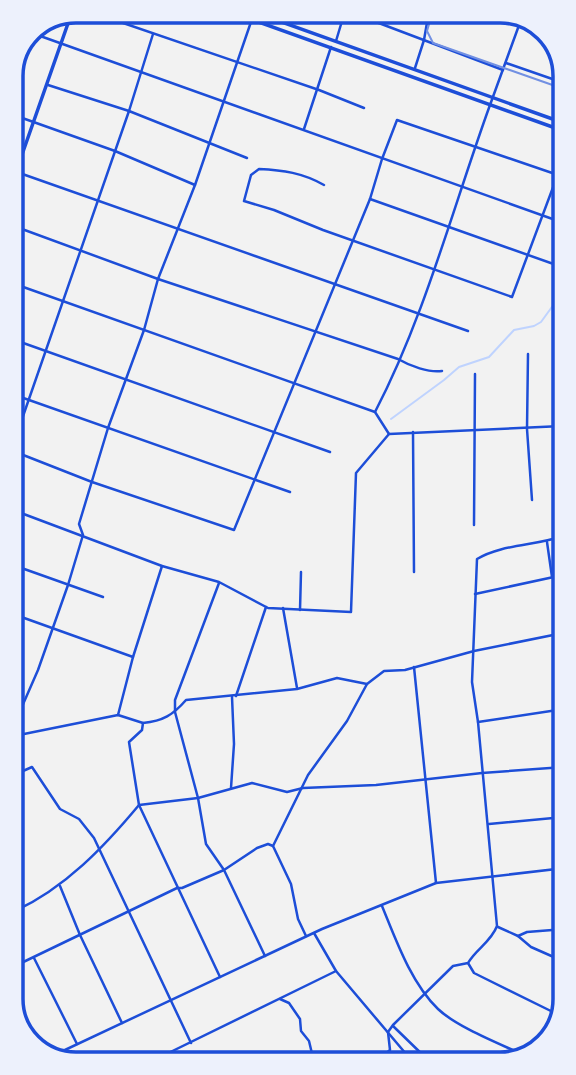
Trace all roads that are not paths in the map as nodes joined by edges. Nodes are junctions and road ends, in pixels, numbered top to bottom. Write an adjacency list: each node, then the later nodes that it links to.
1 (123, 23): 10 (street)
2 (251, 23): 16 (street)
3 (263, 23): 15 (highway)
4 (286, 23): 13 (highway)
5 (342, 23): 13 (street)
6 (378, 23): 12 (street)
7 (425, 23): 12 (street)
8 (68, 24): 14 (highway)
9 (518, 26): 17 (street)
10 (153, 34): 16 (street); 20 (street)
11 (41, 36): 14 (street)
12 (424, 40): 18 (street); 19 (street)
13 (336, 41): 18 (highway)
14 (62, 43): 20 (street); 22 (highway)
15 (331, 47): 23 (street); 26 (highway)
16 (237, 61): 23 (street); 25 (street)
17 (506, 63): 19 (street); 21 (street)
18 (414, 69): 24 (highway)
19 (503, 70): 24 (street)
20 (141, 71): 25 (street); 28 (street)
21 (553, 79)
22 (48, 85): 28 (street); 31 (highway)
23 (318, 90): 27 (street); 33 (street)
24 (493, 97): 26 (street); 30 (highway)
25 (222, 100): 33 (street); 34 (street)
26 (490, 105): 32 (highway); 35 (street)
27 (364, 108)
28 (129, 111): 34 (street); 37 (street)
29 (23, 119): 31 (street)
30 (553, 119)
31 (34, 124): 36 (highway); 37 (street)
32 (553, 127)
33 (304, 129): 39 (street)
34 (209, 142): 38 (street); 42 (street)
35 (475, 147): 39 (street); 41 (street); 43 (street)
36 (23, 150)
37 (115, 151): 42 (street); 47 (street)
38 (247, 158)
39 (382, 159): 43 (street); 46 (street)
40 (23, 174): 47 (street)
41 (553, 174)
42 (195, 185): 52 (street)
43 (461, 185): 48 (street); 50 (street)
44 (324, 186): 53 (street)
45 (553, 191): 48 (street)
46 (370, 199): 50 (street); 53 (street)
47 (97, 202): 52 (street); 54 (street)
48 (543, 216): 49 (street); 55 (street)
49 (553, 219)
50 (449, 226): 55 (street); 57 (street)
51 (23, 230): 54 (street)
52 (178, 230): 58 (street); 59 (street)
53 (351, 240): 57 (street); 59 (street)
54 (80, 251): 58 (street); 61 (street)
55 (528, 254): 56 (street); 57 (street)
56 (553, 264)
57 (433, 269): 62 (street)
58 (158, 279): 63 (street); 65 (street)
59 (335, 283): 62 (street); 65 (street)
60 (23, 286): 61 (street)
61 (63, 301): 63 (street); 67 (street)
62 (417, 313): 64 (street); 69 (street)
63 (144, 330): 72 (street); 73 (street)
64 (468, 331)
65 (314, 332): 69 (street); 73 (street)
66 (23, 343): 67 (street)
67 (46, 351): 72 (street); 75 (street)
68 (527, 354): 80 (street)
69 (398, 359): 70 (street); 76 (street)
70 (442, 371)
71 (475, 374): 81 (street)
72 (127, 380): 79 (street); 82 (street)
73 (294, 384): 76 (street); 82 (street)
74 (23, 398): 75 (street)
75 (28, 400): 77 (street); 79 (street)
76 (374, 412): 84 (street)
77 (23, 415)
78 (553, 427): 80 (street)
79 (108, 428): 87 (street); 88 (street)
80 (527, 429): 81 (street); 90 (street)
81 (473, 430): 83 (street); 92 (street)
82 (275, 432): 85 (street); 87 (street)
83 (413, 432): 84 (street); 99 (street)
84 (389, 434): 107 (street)
85 (330, 452)
86 (23, 456): 88 (street)
87 (255, 481): 88 (street); 89 (street)
88 (92, 482): 93 (street)
89 (290, 492)
90 (531, 500)
91 (23, 514): 93 (street)
92 (474, 525)
93 (83, 535): 96 (street); 102 (street)
94 (553, 540): 95 (street)
95 (547, 542): 100 (street); 103 (street)
96 (162, 565): 101 (street); 112 (street)
97 (23, 569): 102 (street)
98 (301, 572): 107 (street)
99 (414, 572)
100 (552, 577): 103 (street)
101 (219, 582): 105 (street); 119 (street)
102 (68, 585): 104 (street); 109 (street)
103 (475, 594): 111 (street)
104 (103, 597)
105 (266, 607): 106 (street); 116 (street)
106 (283, 608): 107 (street); 115 (street)
107 (300, 610)
108 (23, 618): 109 (street)
109 (53, 628): 112 (street); 117 (street)
110 (553, 635): 111 (street)
111 (474, 651): 113 (street); 121 (street)
112 (133, 657): 120 (street)
113 (414, 667): 114 (street); 127 (street)
114 (367, 684): 115 (street); 129 (street)
115 (297, 689): 116 (street)
116 (234, 696): 119 (street); 128 (street)
117 (23, 703)
118 (553, 711): 121 (street)
119 (175, 712): 122 (street); 130 (street)
120 (118, 715): 122 (street); 123 (street)
121 (478, 722): 126 (street)
122 (143, 723): 131 (street)
123 (23, 734)
124 (553, 768): 126 (street)
125 (23, 771): 135 (street)
126 (482, 773): 127 (street); 133 (street)
127 (425, 779): 129 (street); 139 (street)
128 (231, 788): 129 (street); 130 (street)
129 (303, 788): 134 (street)
130 (198, 798): 131 (street); 137 (street)
131 (139, 805): 135 (street); 141 (street)
132 (553, 818): 133 (street)
133 (489, 824): 138 (street)
134 (273, 846): 137 (street); 149 (street)
135 (100, 849): 140 (street); 144 (street)
136 (553, 869): 138 (street)
137 (224, 870): 141 (street); 151 (street)
138 (492, 875): 139 (street); 145 (street)
139 (436, 883): 142 (street)
140 (60, 885): 143 (street); 148 (street)
141 (177, 888): 144 (street); 157 (street)
142 (382, 905): 147 (street); 158 (street)
143 (23, 907)
144 (128, 912): 148 (street); 160 (street)
145 (497, 926): 150 (street); 155 (street)
146 (553, 930): 150 (street)
147 (314, 933): 149 (street); 156 (street)
148 (80, 935): 153 (street); 162 (street)
149 (306, 936): 151 (street)
150 (518, 936): 152 (street)
151 (265, 956): 157 (street)
152 (553, 957)
153 (34, 958): 154 (street); 166 (street)
154 (23, 963)
155 (468, 963): 158 (street); 161 (street)
156 (336, 971): 159 (street); 164 (street)
157 (220, 977): 160 (street)
158 (427, 993): 163 (street); 168 (street)
159 (280, 999): 165 (street); 170 (street)
160 (169, 1000): 162 (street); 165 (street)
161 (551, 1011)
162 (122, 1023): 166 (street)
163 (393, 1025): 164 (street); 173 (street)
164 (388, 1032): 171 (street); 172 (street)
165 (191, 1043): 169 (street)
166 (77, 1044): 167 (street)
167 (64, 1050)
168 (514, 1050)
169 (172, 1052)
170 (312, 1052)
171 (387, 1052)
172 (405, 1052)
173 (420, 1052)

